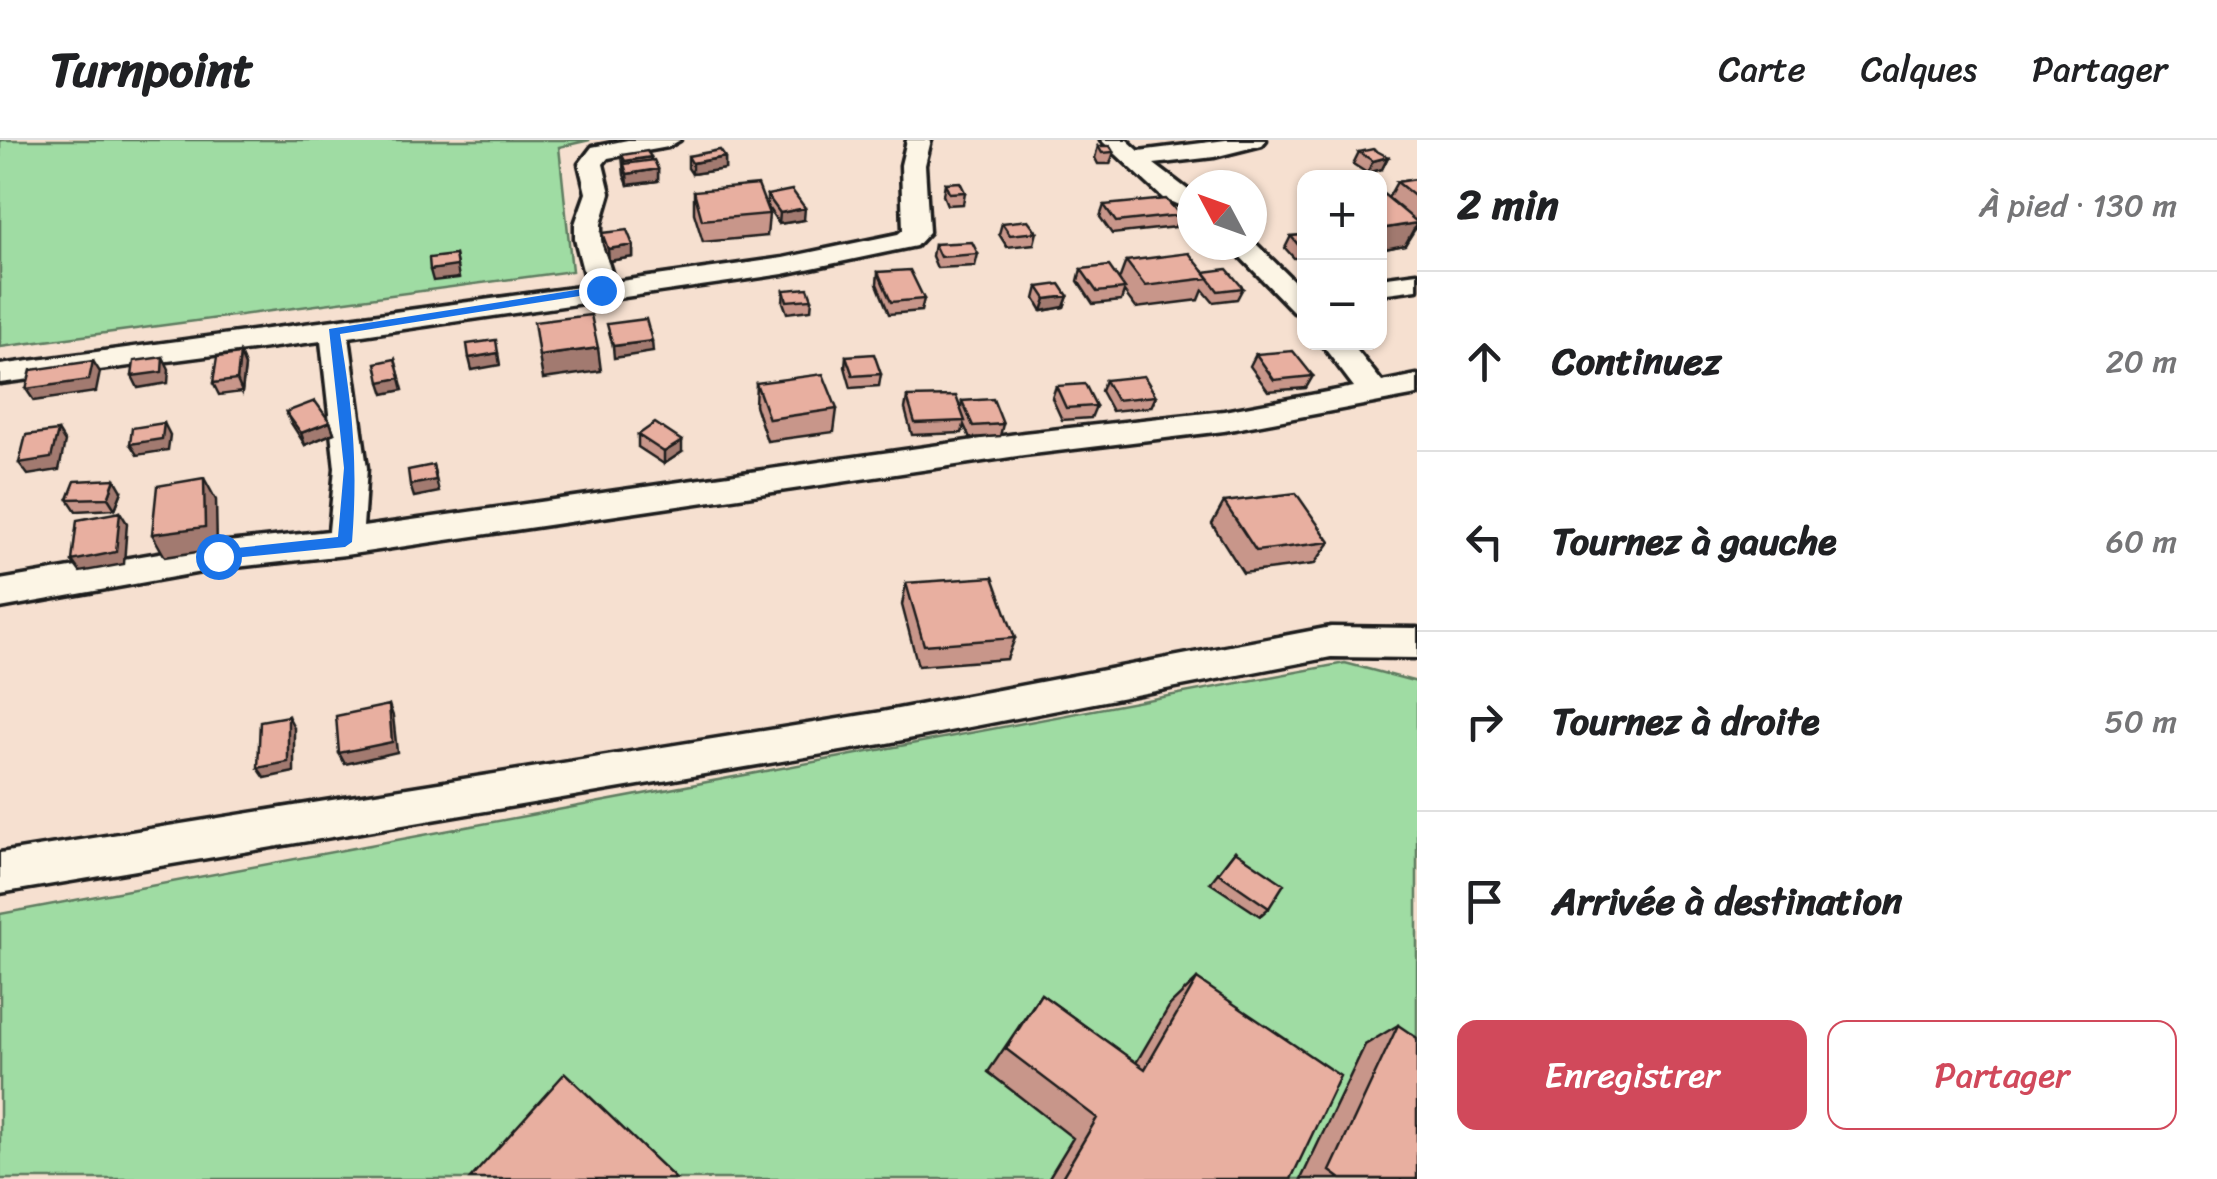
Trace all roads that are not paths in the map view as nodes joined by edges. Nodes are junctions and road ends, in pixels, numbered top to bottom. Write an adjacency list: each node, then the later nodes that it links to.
1 (668, 140): 10 (street)
2 (919, 140): 10 (street)
3 (1113, 140): 5 (street)
4 (1254, 140): 5 (street)
5 (1132, 158): 6 (street)
6 (1177, 196)
7 (1258, 260): 11 (street)
8 (1417, 280): 9 (street)
9 (1387, 285)
10 (601, 290): 12 (street)
11 (1297, 295)
12 (334, 332): 14 (street); 17 (street)
13 (1340, 350): 16 (street)
14 (0, 374)
15 (1417, 385): 16 (street)
16 (1374, 392): 17 (street)
17 (345, 542): 18 (street)
18 (0, 594)
19 (1417, 643): 20 (street)
20 (0, 873)

